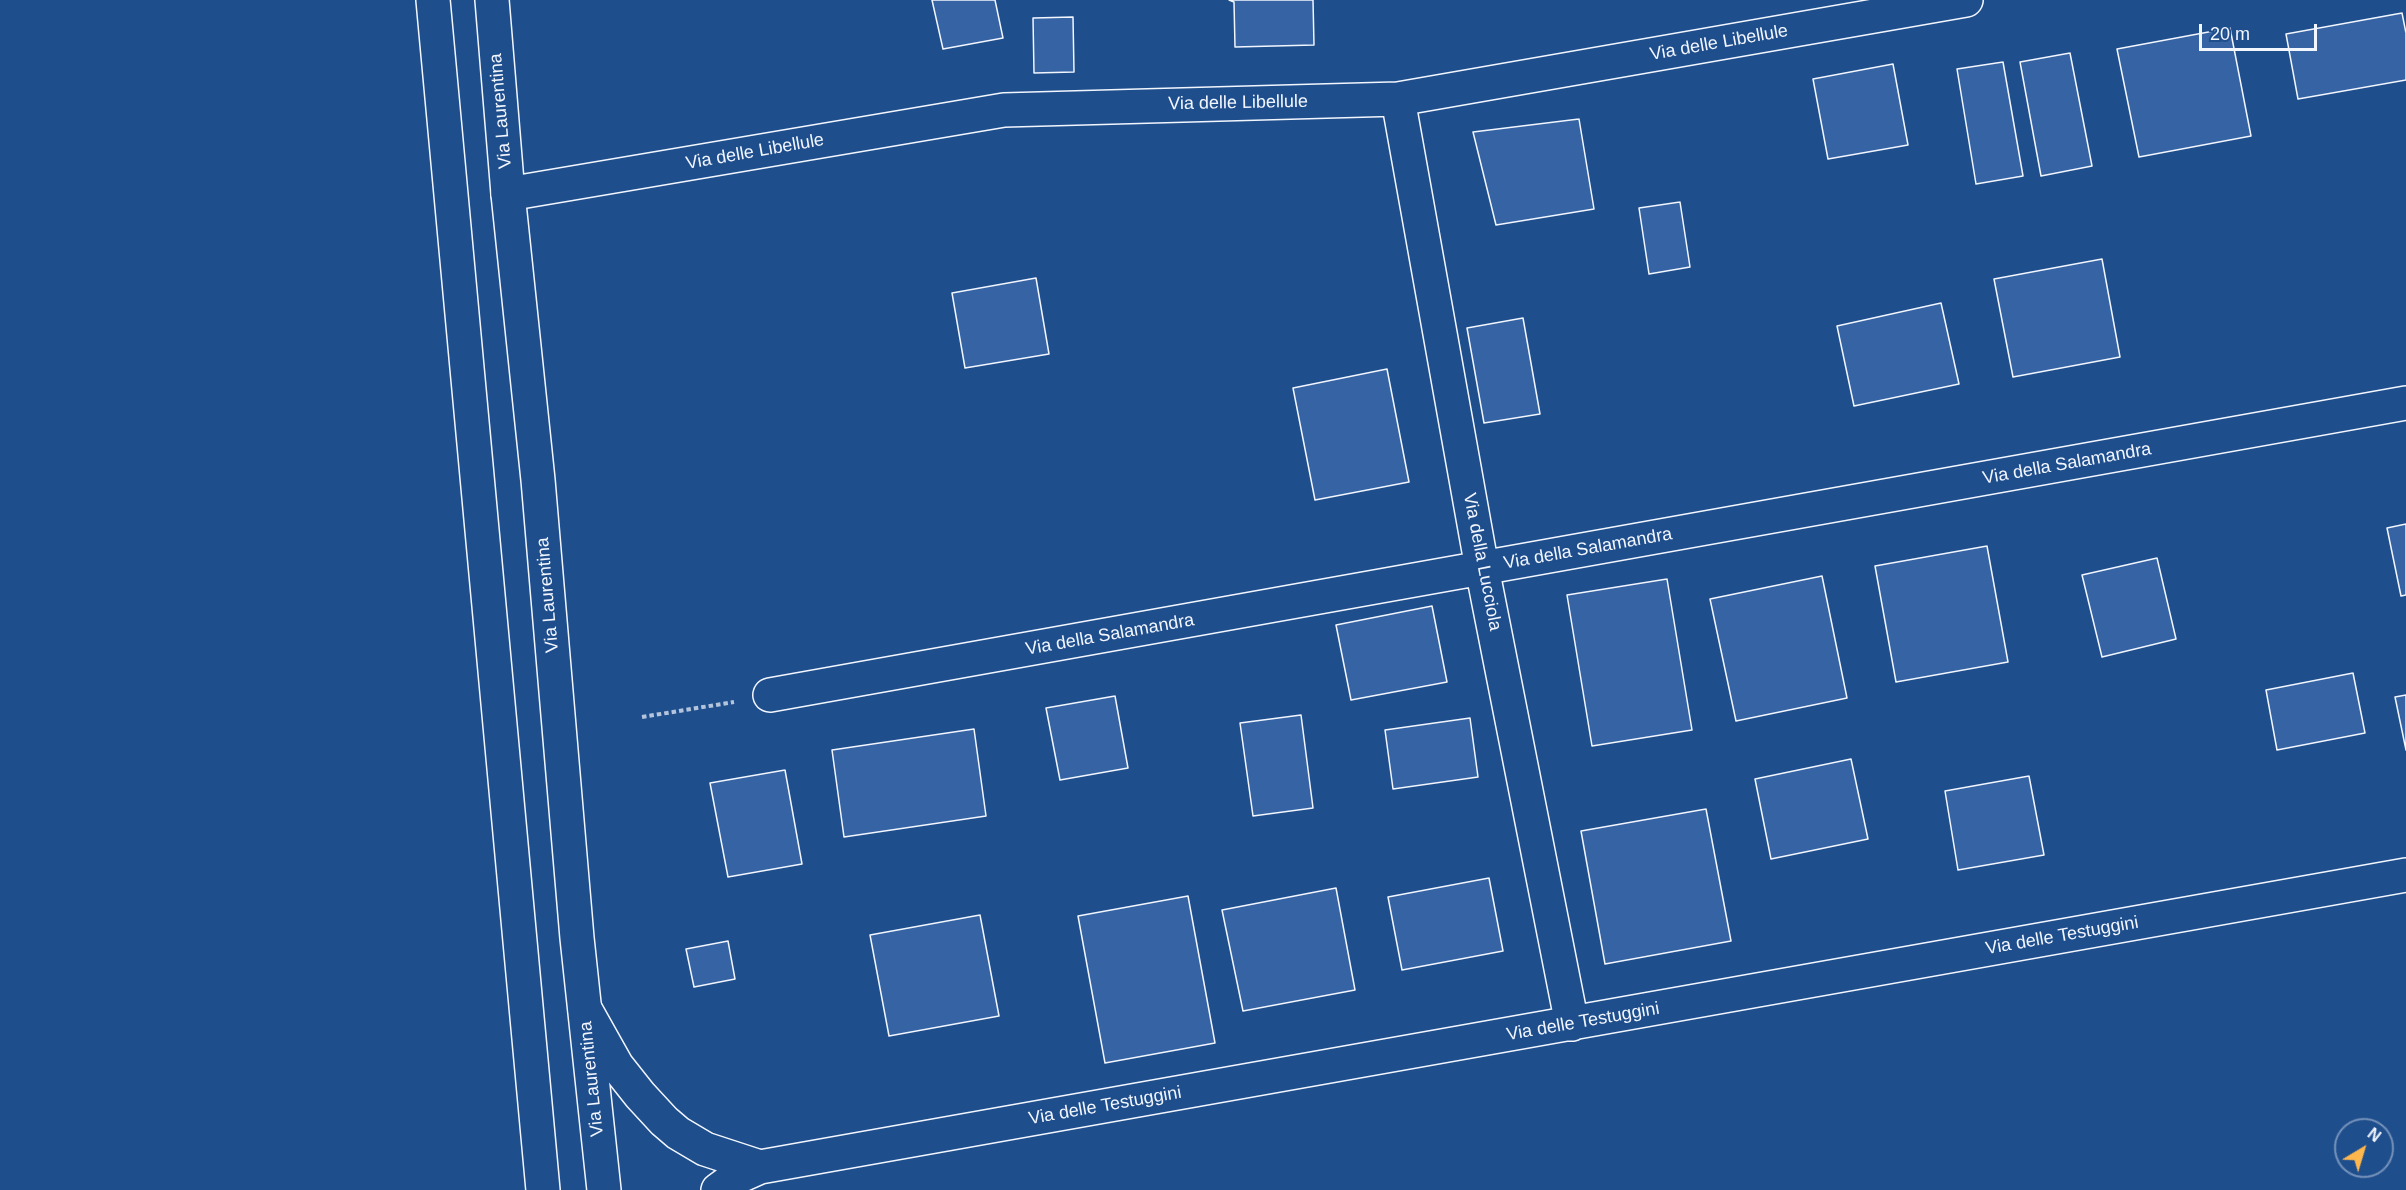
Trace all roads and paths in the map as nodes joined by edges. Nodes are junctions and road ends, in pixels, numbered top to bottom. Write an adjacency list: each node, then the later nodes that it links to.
1 (433, 0): 14 (street)
2 (492, 0): 5 (street, Via Laurentina)
3 (1966, 0): 4 (street, Via delle Libellule)
4 (1398, 99): 5 (street, Via delle Libellule); 7 (street, Via della Lucciola)
5 (508, 194): 11 (street, Via Laurentina)
6 (2406, 403): 7 (street, Via della Salamandra)
7 (1482, 568): 8 (street, Via della Salamandra); 12 (street, Via della Lucciola)
8 (770, 695): 9 (path)
9 (642, 717)
10 (2406, 875): 12 (street, Via delle Testuggini)
11 (585, 1009): 13 (street); 15 (street, Via Laurentina)
12 (1572, 1024): 13 (street, Via delle Testuggini)
13 (760, 1167): 16 (street)
14 (543, 1190)
15 (604, 1190)
16 (718, 1190)

